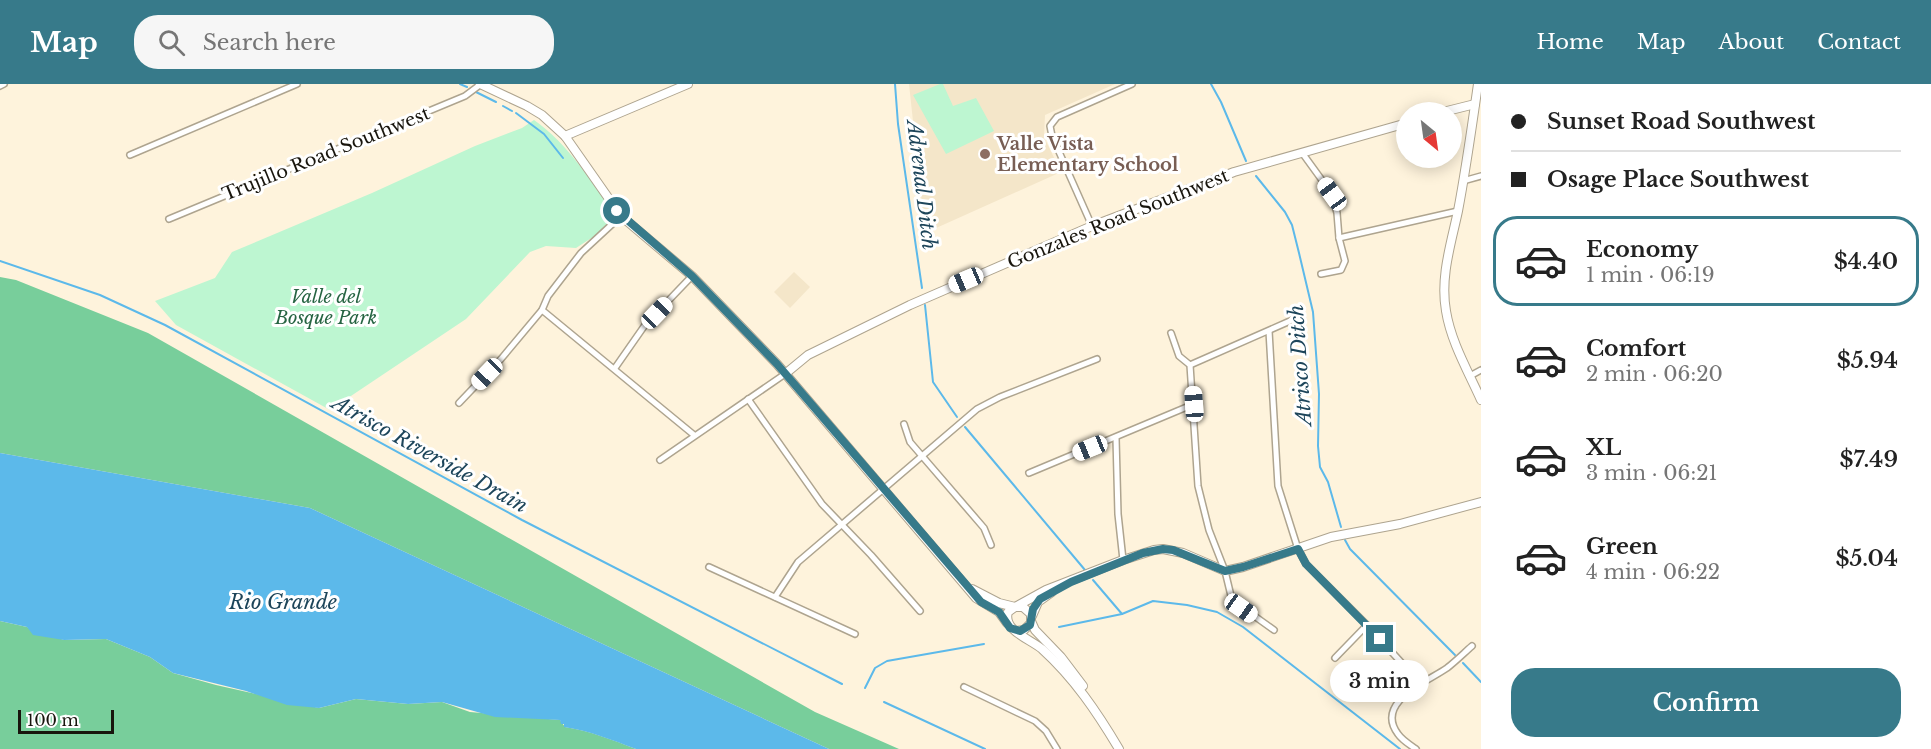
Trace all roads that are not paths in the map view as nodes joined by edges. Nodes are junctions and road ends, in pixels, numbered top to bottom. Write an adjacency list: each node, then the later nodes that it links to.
1 (297, 84): 11 (street)
2 (480, 84): 9 (street); 16 (street, Trujillo Road Southwest)
3 (688, 84): 9 (street)
4 (1132, 84): 17 (street)
5 (1478, 84): 6 (street)
6 (1478, 104): 7 (street); 13 (street)
7 (1462, 108)
8 (1396, 126): 10 (street, Gonzales Road Southwest)
9 (565, 136): 15 (street)
10 (1303, 154): 17 (street, Gonzales Road Southwest); 18 (street)
11 (130, 155)
12 (1481, 176): 13 (street)
13 (1464, 180): 14 (street)
14 (1458, 211): 18 (street); 30 (street)
15 (621, 216): 20 (street); 21 (street)
16 (169, 219)
17 (1092, 226): 29 (street, Gonzales Road Southwest)
18 (1339, 238): 19 (street)
19 (1321, 274)
20 (692, 276): 27 (street); 29 (street)
21 (542, 310): 27 (street); 33 (street)
22 (1298, 313): 23 (street)
23 (1269, 331): 26 (street); 45 (street)
24 (1171, 333): 26 (street)
25 (1097, 359): 38 (street)
26 (1190, 365): 34 (street)
27 (615, 368): 36 (street)
28 (1481, 370): 30 (street)
29 (785, 374): 31 (street, Gonzales Road Southwest); 41 (street)
30 (1470, 376): 32 (street)
31 (748, 399): 36 (street, Gonzales Road Southwest); 43 (street)
32 (1481, 400)
33 (459, 403)
34 (1194, 404): 37 (street); 48 (street)
35 (904, 424): 38 (street)
36 (694, 435): 39 (street, Gonzales Road Southwest)
37 (1116, 438): 40 (street); 46 (street)
38 (922, 456): 41 (street); 44 (street)
39 (660, 460)
40 (1029, 472)
41 (883, 489): 43 (street); 50 (street)
42 (1481, 502): 45 (street)
43 (841, 525): 51 (street); 53 (street)
44 (990, 545)
45 (1298, 549): 48 (street); 56 (street)
46 (1123, 560): 48 (street); 49 (street)
47 (710, 567): 51 (street)
48 (1225, 571): 57 (street)
49 (1071, 582): 52 (street); 54 (street)
50 (970, 589): 52 (street); 55 (street)
51 (775, 597): 59 (street)
52 (1016, 606): 54 (street); 55 (street)
53 (920, 611)
54 (1031, 619): 58 (street); 64 (street)
55 (1007, 623): 58 (street)
56 (1366, 625): 61 (street); 62 (street)
57 (1274, 630)
58 (1016, 631): 64 (street)
59 (855, 634)
60 (1472, 646): 62 (street)
61 (1335, 658)
62 (1421, 684): 67 (street)
63 (964, 687): 65 (street)
64 (1101, 719): 66 (street)
65 (1057, 749)
66 (1119, 749)
67 (1416, 749)

